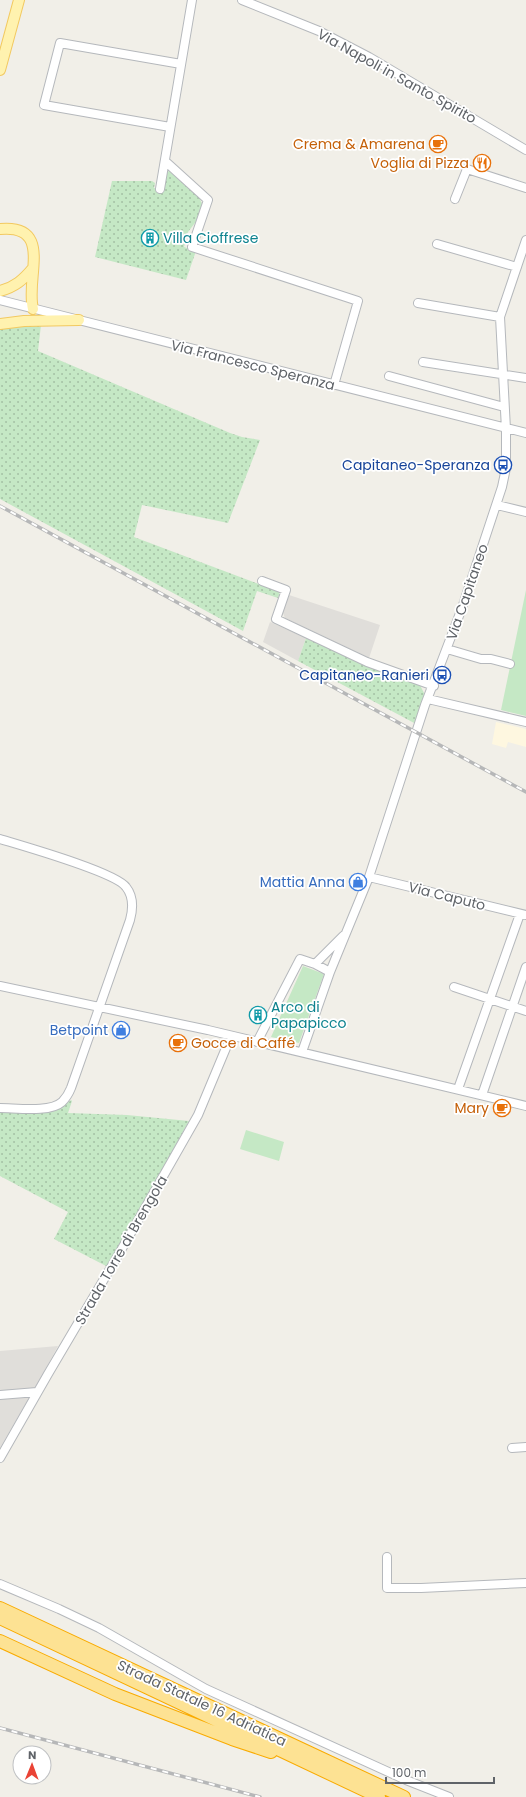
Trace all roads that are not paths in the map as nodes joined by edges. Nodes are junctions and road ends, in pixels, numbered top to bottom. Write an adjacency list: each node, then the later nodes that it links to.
1 (18, 0): 5 (main road)
2 (192, 0): 4 (street)
3 (242, 0): 7 (street, Via Napoli in Santo Spirito)
4 (181, 64): 6 (street); 6 (street)
5 (0, 70)
6 (170, 127): 8 (street)
7 (526, 150)
8 (165, 161): 10 (street); 28 (street)
9 (526, 188): 11 (street)
10 (160, 189)
11 (455, 199)
12 (1, 230): 16 (main road)
13 (526, 240): 15 (street, Via Capitaneo)
14 (437, 244): 15 (street)
15 (517, 267): 21 (street, Via Capitaneo)
16 (33, 268): 17 (main road); 20 (main road)
17 (0, 291)
18 (0, 300): 20 (street, Via Francesco Speranza)
19 (418, 304): 21 (street)
20 (33, 309): 22 (street, Via Francesco Speranza)
21 (500, 317): 25 (street, Via Capitaneo)
22 (79, 320): 23 (main road); 28 (street, Via Francesco Speranza)
23 (0, 324)
24 (423, 362): 25 (street)
25 (503, 375): 27 (street); 29 (street, Via Capitaneo)
26 (389, 376): 29 (street)
27 (526, 378)
28 (334, 385): 30 (street, Via Francesco Speranza)
29 (504, 407): 30 (street, Via Capitaneo)
30 (506, 429): 31 (street, Via Francesco Speranza); 32 (street, Via Capitaneo)
31 (526, 434)
32 (497, 505): 33 (street); 35 (street, Via Capitaneo)
33 (526, 512)
34 (262, 581): 37 (street)
35 (447, 649): 36 (street); 37 (street, Via Capitaneo)
36 (510, 664)
37 (434, 686): 38 (street, Via Capitaneo)
38 (428, 699): 39 (street); 41 (street, Via Capitaneo)
39 (526, 722)
40 (0, 839): 51 (street)
41 (369, 877): 42 (street, Via Caputo); 43 (street, Via Capitaneo)
42 (523, 914): 49 (street)
43 (345, 934): 44 (street); 46 (street, Via Capitaneo)
44 (315, 964): 46 (street); 54 (street)
45 (526, 967): 50 (street)
46 (330, 972): 55 (street, Via Capitaneo)
47 (0, 986): 51 (street)
48 (454, 987): 49 (street)
49 (490, 999): 50 (street); 56 (street)
50 (513, 1006): 52 (street); 57 (street)
51 (100, 1008): 53 (street); 59 (street)
52 (526, 1011)
53 (231, 1036): 54 (street); 60 (street, Strada Torre di Brengola)
54 (257, 1042): 55 (street)
55 (302, 1052): 56 (street)
56 (458, 1090): 57 (street)
57 (482, 1095): 58 (street)
58 (526, 1106)
59 (0, 1108)
60 (37, 1392): 61 (street); 64 (street, Strada Torre di Brengola)
61 (0, 1395)
62 (526, 1447): 63 (street)
63 (512, 1448)
64 (0, 1458)
65 (387, 1557): 66 (street)
66 (526, 1582)
67 (0, 1584): 74 (street)
68 (0, 1608): 73 (highway, Strada Statale 16 Adriatica)
69 (0, 1618): 71 (highway, Strada Statale 16 Adriatica)
70 (0, 1640): 71 (highway)
71 (298, 1758): 72 (highway, Strada Statale 16 Adriatica)
72 (379, 1797)
73 (404, 1797)
74 (449, 1797)

